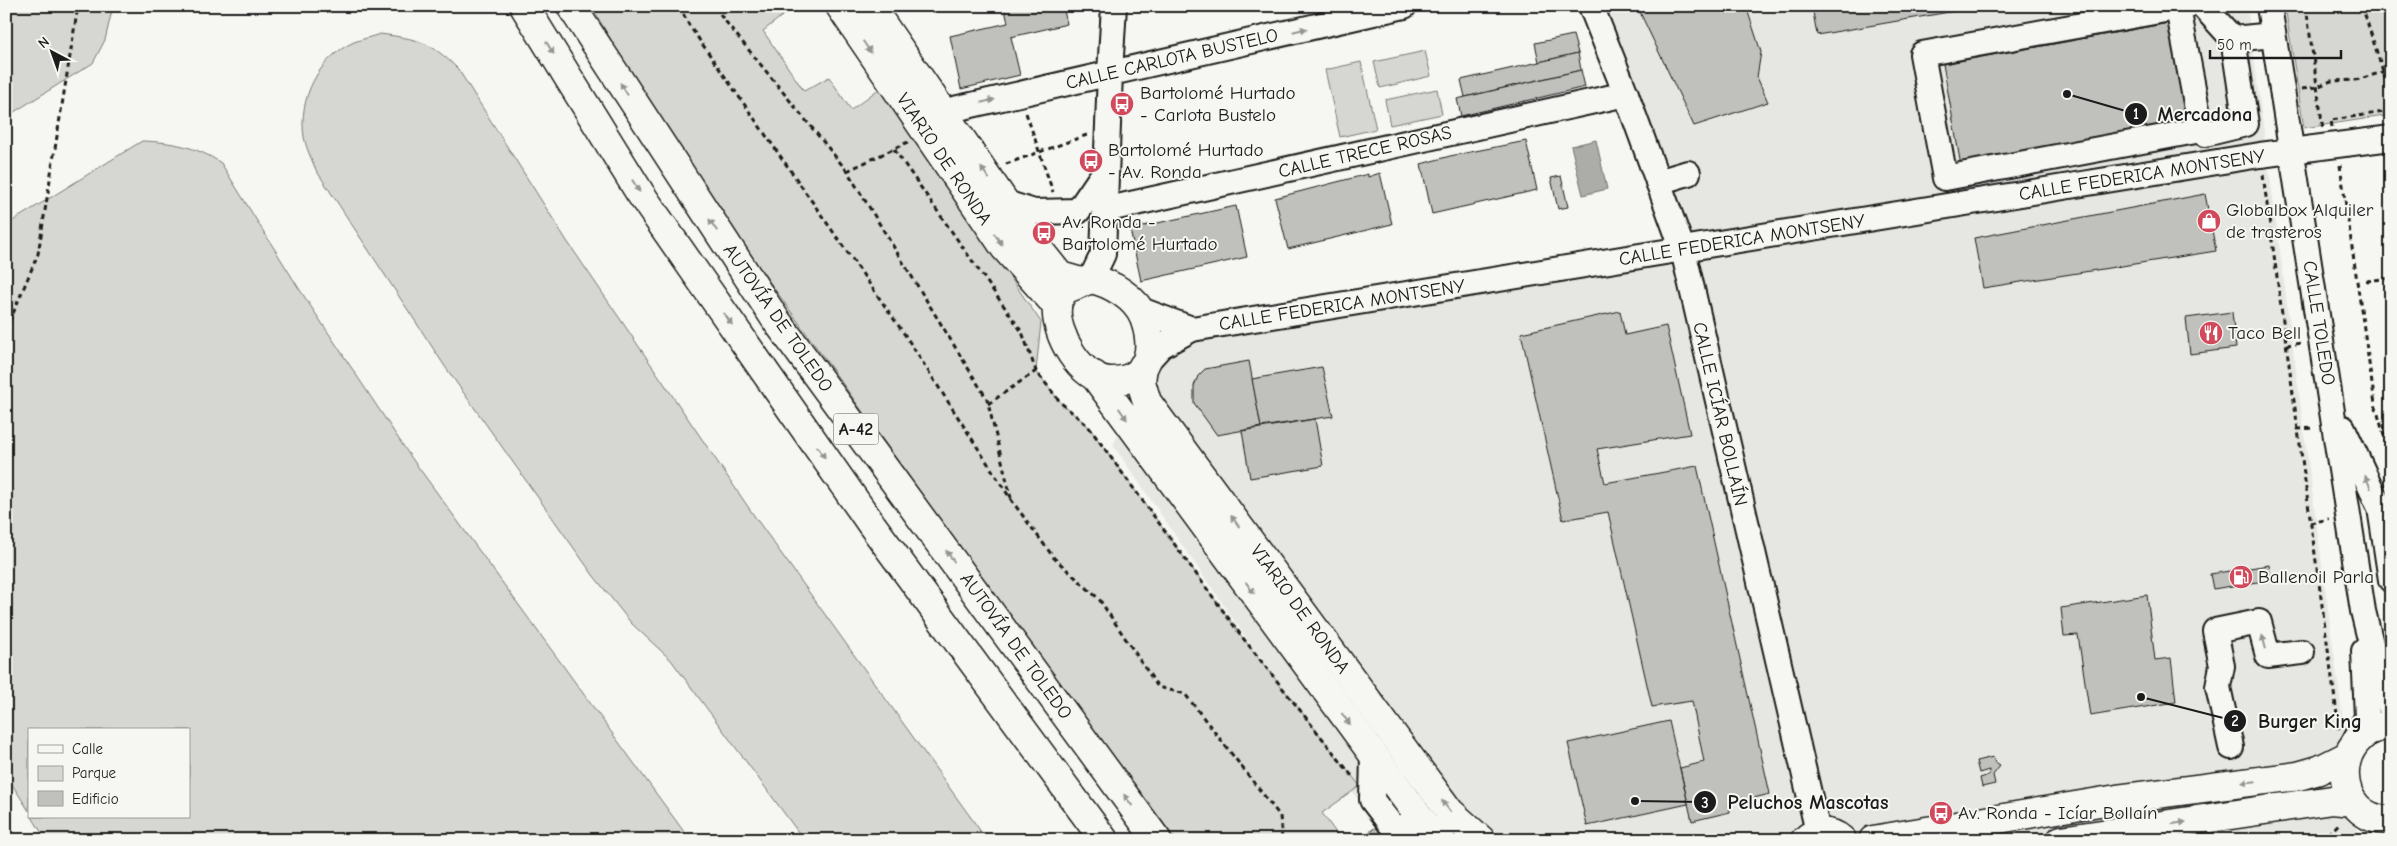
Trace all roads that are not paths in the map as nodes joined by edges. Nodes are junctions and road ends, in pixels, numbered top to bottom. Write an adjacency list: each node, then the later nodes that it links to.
1 (524, 6): 46 (main road, A-42, one-way to 46)
2 (571, 6): 47 (main road, AUTOVÍA DE TOLEDO / A-42, one-way to 2)
3 (840, 6): 15 (main road, VIARIO DE RONDA, one-way to 15)
4 (870, 6): 15 (main road, VIARIO DE RONDA)
5 (1114, 6): 13 (street)
6 (1404, 6): 13 (street, CALLE CARLOTA BUSTELO, one-way to 6)
7 (1591, 6): 14 (street, CALLE ICÍAR BOLLAÍN)
8 (2203, 6): 12 (street)
9 (2269, 6): 11 (street, CALLE TOLEDO)
10 (2182, 7): 16 (street); 16 (street)
11 (2273, 35): 12 (street); 18 (street, CALLE TOLEDO)
12 (2233, 40): 16 (street)
13 (1110, 73): 15 (street, CALLE CARLOTA BUSTELO, one-way to 13); 19 (street)
14 (1626, 94): 21 (street, CALLE ICÍAR BOLLAÍN); 23 (street, CALLE TRECE ROSAS)
15 (934, 122): 22 (main road, VIARIO DE RONDA, one-way to 15); 28 (main road, VIARIO DE RONDA, one-way to 28)
16 (2201, 130)
17 (2391, 138): 18 (street, CALLE FEDERICA MONTSENY)
18 (2292, 151): 24 (street, CALLE FEDERICA MONTSENY); 33 (street, CALLE TOLEDO)
19 (1106, 170): 22 (street); 23 (street)
20 (1688, 173): 21 (street)
21 (1658, 182): 24 (street, CALLE ICÍAR BOLLAÍN)
22 (1006, 203): 26 (main road, VIARIO DE RONDA)
23 (1104, 210): 25 (street)
24 (1683, 250): 30 (street, CALLE FEDERICA MONTSENY); 45 (street, CALLE ICÍAR BOLLAÍN)
25 (1102, 254): 26 (street); 27 (street)
26 (1086, 281): 27 (main road); 28 (main road)
27 (1118, 290): 29 (main road)
28 (1057, 306): 32 (main road)
29 (1141, 310): 30 (street, CALLE FEDERICA MONTSENY); 31 (main road)
30 (1192, 329): 31 (street, CALLE FEDERICA MONTSENY)
31 (1146, 363): 32 (main road); 48 (main road, VIARIO DE RONDA, one-way to 31)
32 (1094, 375): 41 (main road, VIARIO DE RONDA, one-way to 41)
33 (2332, 402): 34 (street, one-way to 33); 35 (street, CALLE TOLEDO)
34 (2391, 580)
35 (2363, 611): 37 (street, CALLE TOLEDO); 39 (street, CALLE TOLEDO)
36 (2302, 652): 40 (street, one-way to 40)
37 (2390, 696)
38 (2391, 725): 39 (main road)
39 (2345, 745): 42 (main road); 49 (main road, one-way to 49)
40 (2231, 747)
41 (1373, 755): 43 (street); 44 (main road, VIARIO DE RONDA)
42 (2354, 820): 50 (main road, one-way to 42); 51 (main road)
43 (1393, 833): 44 (street)
44 (1437, 836)
45 (1822, 837)
46 (1104, 840)
47 (1157, 840)
48 (1481, 840)
49 (1874, 840)
50 (2061, 840)
51 (2382, 840)

